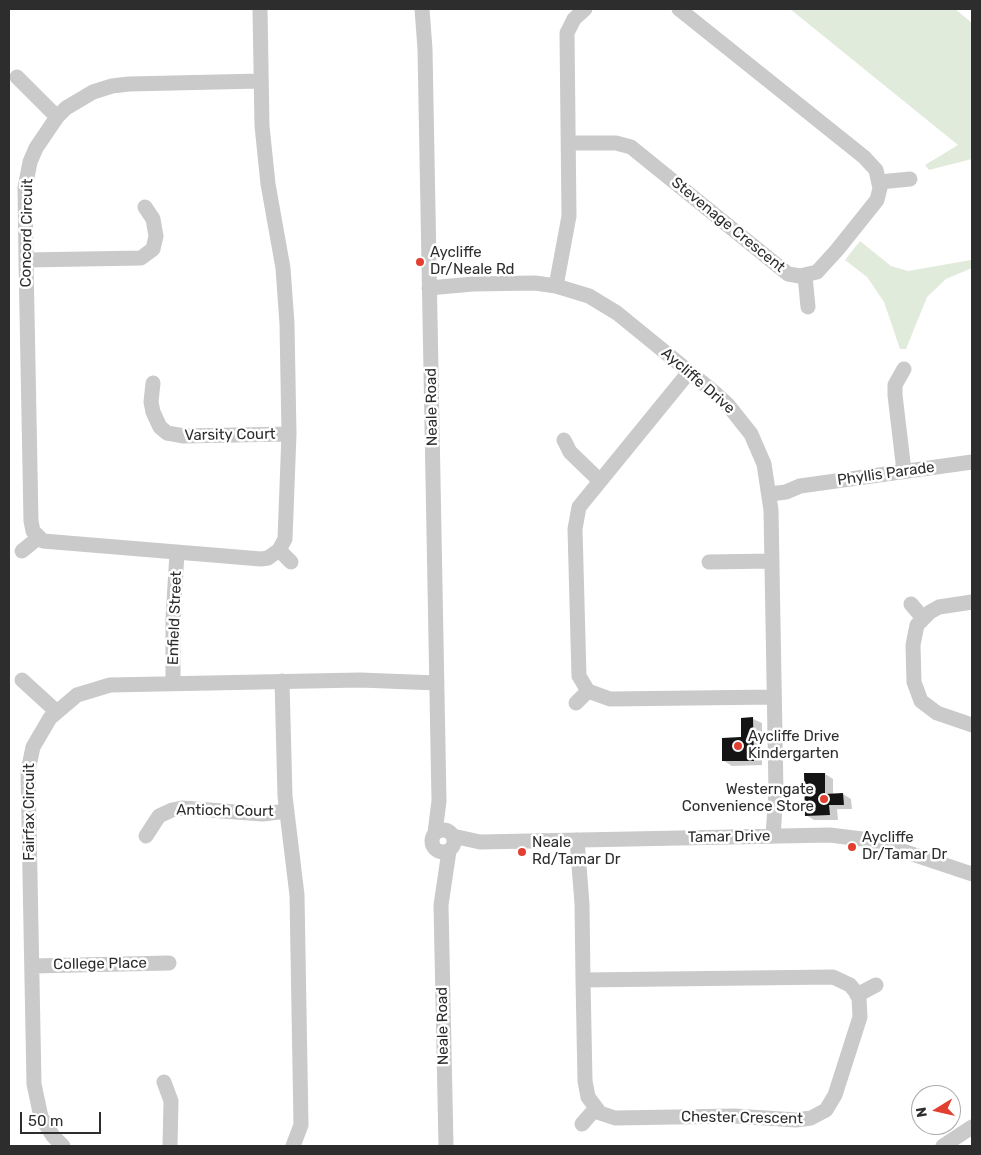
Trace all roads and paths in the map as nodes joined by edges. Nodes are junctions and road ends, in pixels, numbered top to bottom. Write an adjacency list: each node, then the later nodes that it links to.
1 (260, 9): 6 (street)
2 (584, 9): 8 (street)
3 (678, 9): 10 (street)
4 (422, 10): 14 (street, Neale Road)
5 (17, 77): 7 (street)
6 (261, 81): 7 (street, Concord Circuit); 20 (street)
7 (57, 116): 12 (street, Concord Circuit)
8 (569, 143): 13 (street, Stevenage Crescent); 15 (street)
9 (910, 179): 10 (street)
10 (880, 182): 13 (street, Stevenage Crescent)
11 (145, 207): 12 (street)
12 (26, 260): 26 (street, Concord Circuit)
13 (805, 276): 16 (street)
14 (429, 285): 15 (street, Aycliffe Drive); 36 (street, Neale Road)
15 (556, 286): 18 (street, Aycliffe Drive)
16 (808, 307)
17 (904, 369): 23 (street)
18 (688, 372): 24 (street); 25 (street, Aycliffe Drive)
19 (153, 383): 20 (street, Varsity Court)
20 (289, 434): 27 (street)
21 (564, 440): 24 (street)
22 (972, 462): 23 (street, Phyllis Parade)
23 (904, 471): 25 (street, Phyllis Parade)
24 (599, 480): 40 (street)
25 (770, 490): 30 (street, Aycliffe Drive)
26 (38, 538): 28 (street); 29 (street)
27 (279, 550): 29 (street); 31 (street)
28 (22, 551)
29 (177, 553): 39 (street, Enfield Street)
30 (771, 561): 32 (street); 41 (street, Aycliffe Drive)
31 (291, 562)
32 (709, 562)
33 (972, 602): 35 (street)
34 (912, 604): 35 (street)
35 (923, 618): 44 (street)
36 (437, 679): 38 (street, Fairfax Circuit); 49 (street, Neale Road)
37 (22, 680): 43 (street)
38 (282, 681): 39 (street, Fairfax Circuit); 45 (street)
39 (174, 683): 43 (street, Fairfax Circuit)
40 (588, 691): 41 (street); 42 (street)
41 (774, 697): 47 (street, Aycliffe Drive)
42 (576, 703)
43 (56, 710): 52 (street, Fairfax Circuit)
44 (972, 725)
45 (286, 811): 46 (street, Antioch Court); 62 (street)
46 (146, 836)
47 (778, 836): 48 (street, Tamar Drive); 50 (street, Tamar Drive)
48 (580, 840): 49 (street, Tamar Drive); 53 (street)
49 (446, 842): 63 (street, Neale Road)
50 (972, 874)
51 (169, 963): 52 (street, College Place)
52 (32, 966): 60 (street, Fairfax Circuit)
53 (583, 980): 55 (street); 57 (street)
54 (876, 985): 55 (street)
55 (857, 995): 57 (street, Chester Crescent)
56 (164, 1082): 61 (street)
57 (596, 1108): 58 (street)
58 (582, 1124)
59 (972, 1127): 64 (street)
60 (61, 1146)
61 (170, 1146)
62 (293, 1146)
63 (446, 1146)
64 (943, 1146)

